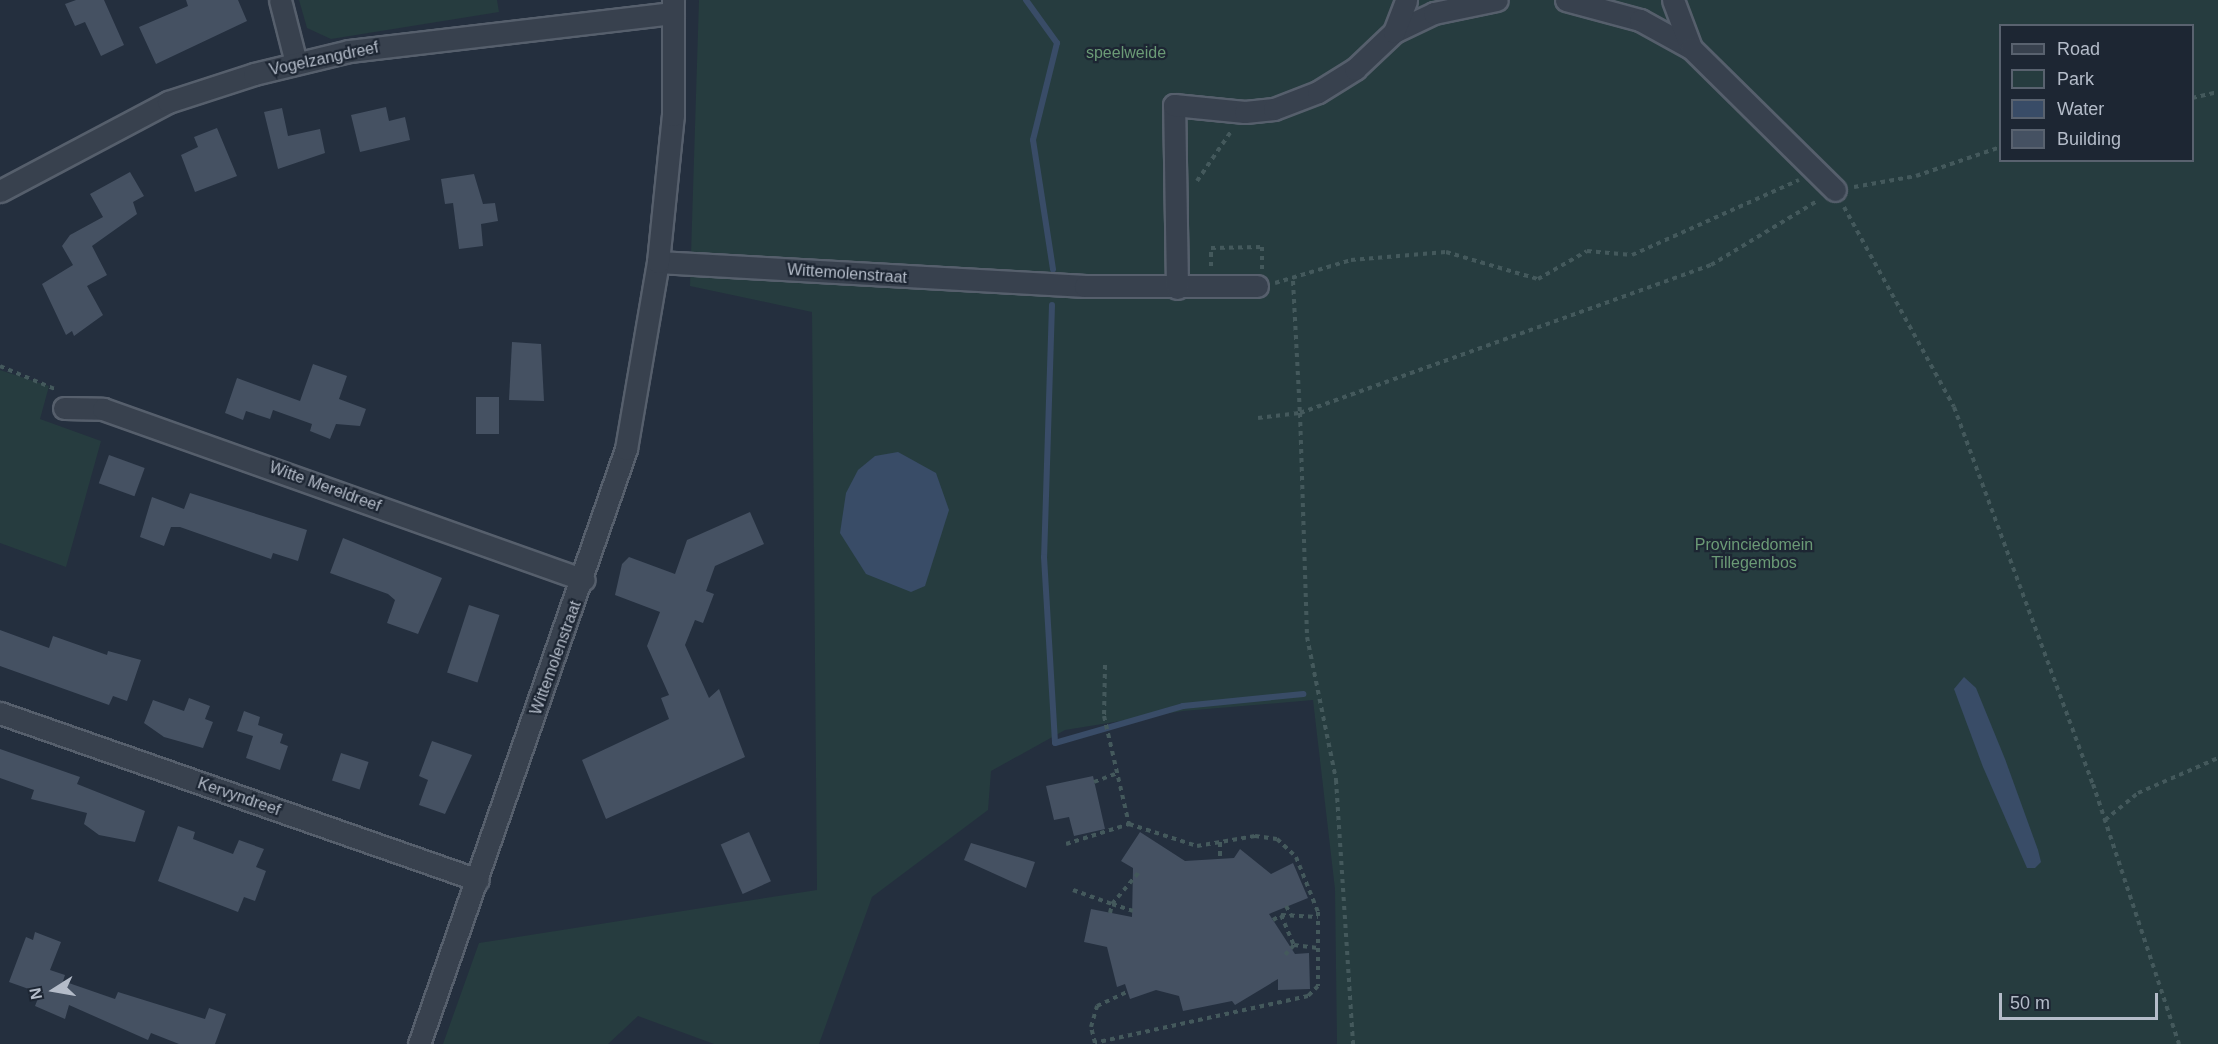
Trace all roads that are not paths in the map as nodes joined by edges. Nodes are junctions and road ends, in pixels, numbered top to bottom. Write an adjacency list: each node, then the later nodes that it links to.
1 (280, 0): 9 (street)
2 (1406, 0): 7 (street)
3 (1497, 0): 7 (street)
4 (1566, 0): 8 (street)
5 (1673, 0): 8 (street)
6 (673, 6): 9 (street, Vogelzangdreef); 12 (street, Wittemolenstraat)
7 (1394, 32): 14 (street)
8 (1691, 48): 10 (street)
9 (296, 63): 11 (street, Vogelzangdreef)
10 (1834, 190)
11 (0, 191)
12 (658, 262): 14 (street, Wittemolenstraat); 16 (street, Wittemolenstraat)
13 (1259, 281): 14 (street, Wittemolenstraat)
14 (1177, 288)
15 (64, 408): 16 (street, Witte Mereldreef)
16 (584, 580): 18 (street, Wittemolenstraat)
17 (0, 713): 18 (street, Kervyndreef)
18 (478, 880): 19 (street, Wittemolenstraat)
19 (419, 1044)

